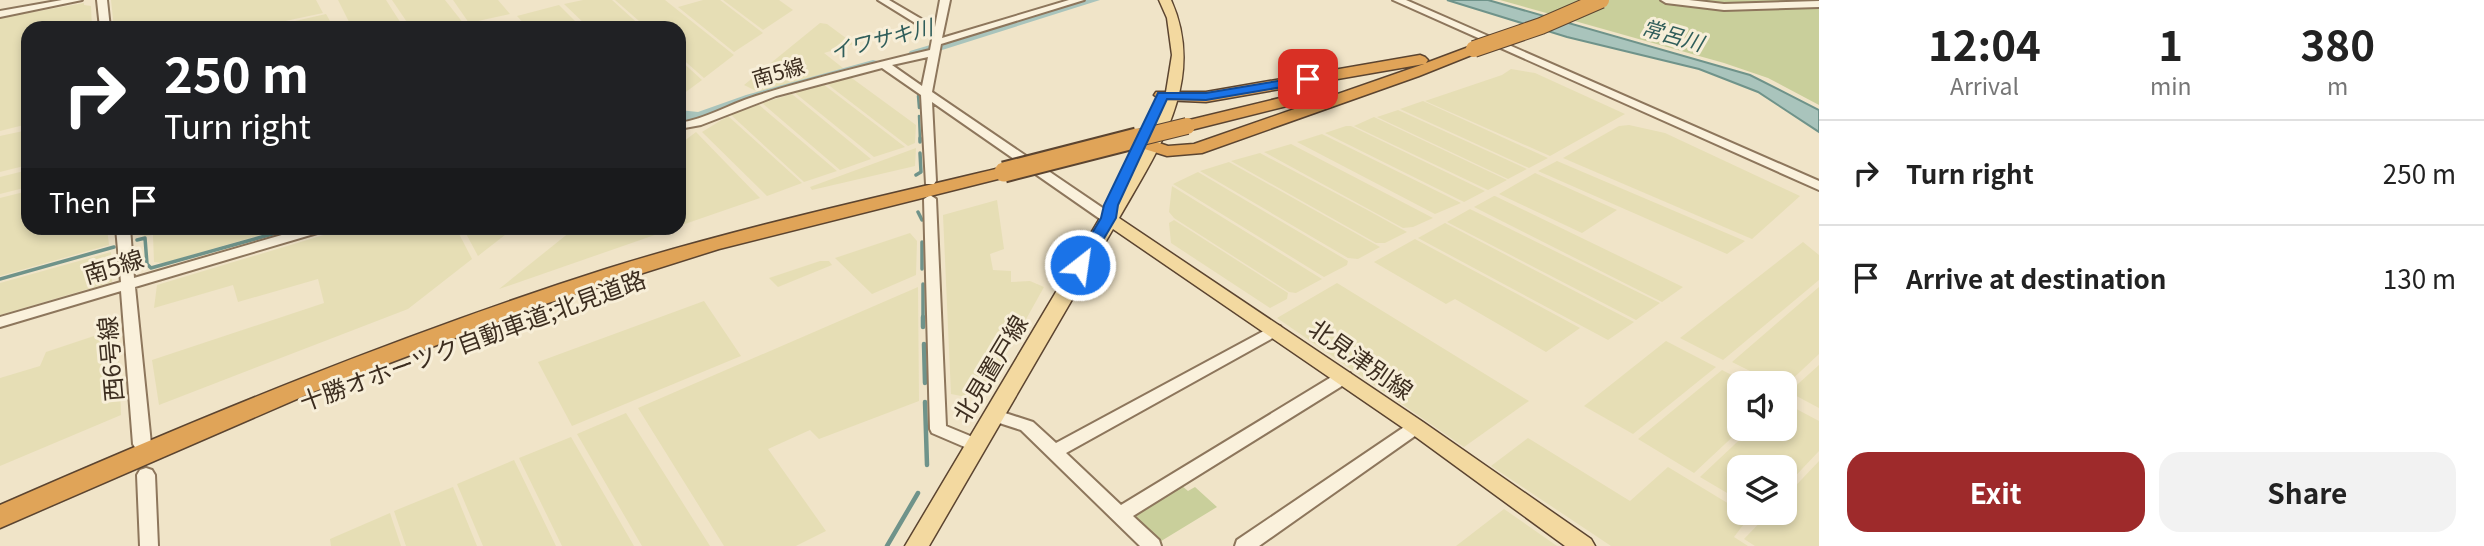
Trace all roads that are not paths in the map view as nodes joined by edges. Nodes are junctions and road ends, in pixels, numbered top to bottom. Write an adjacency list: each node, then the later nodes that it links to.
1 (77, 0): 12 (street)
2 (102, 0): 13 (street)
3 (883, 0): 14 (street)
4 (1079, 0): 15 (street, 南5線)
5 (1157, 0): 19 (main road, 北見置戸線)
6 (1165, 0): 19 (main road, 北見置戸線)
7 (1398, 0): 24 (street)
8 (1601, 0): 16 (highway, 十勝オホーツク自動車道;北見道路, bridge)
9 (1666, 0): 11 (street)
10 (941, 1): 14 (street)
11 (1819, 4)
12 (0, 14)
13 (104, 21)
14 (936, 32): 15 (street)
15 (933, 49): 17 (street, 南5線); 18 (street)
16 (1474, 49): 19 (highway); 21 (highway); 23 (highway, 十勝オホーツク自動車道;北見道路, bridge)
17 (883, 64): 18 (street); 20 (street, 南5線)
18 (926, 94): 22 (street); 26 (street)
19 (1168, 96): 21 (main road, 北見置戸線)
20 (686, 125)
21 (1147, 144): 26 (main road, 北見置戸線)
22 (930, 181)
23 (957, 183): 40 (highway, 十勝オホーツク自動車道;北見道路); 41 (highway, 十勝オホーツク自動車道;北見道路)
24 (1819, 186)
25 (930, 199): 36 (street)
26 (1108, 218): 31 (main road, 北見津別線); 33 (main road, 北見置戸線)
27 (124, 235): 29 (street, 西6号線)
28 (295, 235): 29 (street, 南5線)
29 (127, 284): 30 (street, 南5線); 35 (street, 西6号線)
30 (0, 322)
31 (1275, 330): 32 (main road, 北見津別線); 37 (street)
32 (1344, 377): 34 (main road, 北見津別線); 39 (street)
33 (993, 415): 36 (main road, 北見置戸線); 37 (street)
34 (1416, 427): 45 (street); 46 (main road, 北見津別線)
35 (142, 444)
36 (974, 445): 43 (main road, 北見置戸線)
37 (1054, 452): 39 (street)
38 (146, 475): 42 (street)
39 (1120, 515): 44 (street)
40 (0, 517)
41 (0, 531)
42 (149, 546)
43 (917, 546)
44 (1152, 546)
45 (1244, 546)
46 (1583, 546)

